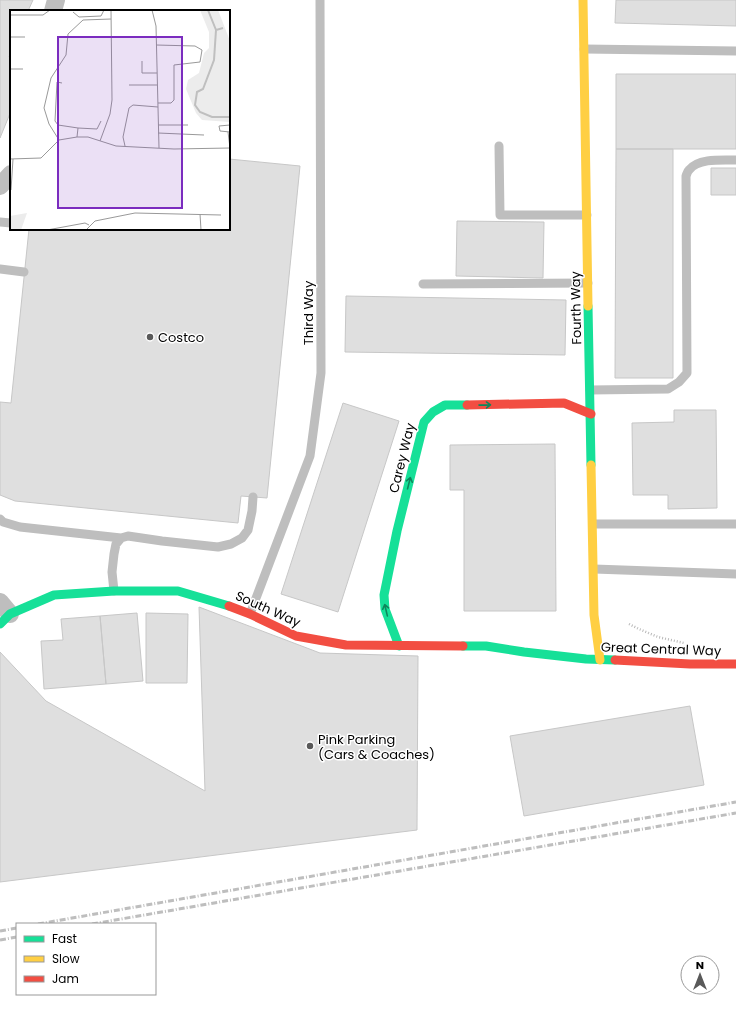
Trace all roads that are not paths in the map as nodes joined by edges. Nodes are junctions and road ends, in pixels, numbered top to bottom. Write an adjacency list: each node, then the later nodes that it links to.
1 (56, 0): 4 (street)
2 (320, 0): 29 (lane, Third Way)
3 (583, 0): 5 (main road, Fourth Way)
4 (53, 10)
5 (584, 49): 6 (lane); 11 (main road, Fourth Way)
6 (736, 52)
7 (499, 146): 11 (lane)
8 (736, 160): 18 (lane)
9 (10, 175): 10 (street)
10 (0, 186)
11 (587, 215): 16 (main road, Fourth Way)
12 (0, 222): 13 (lane)
13 (10, 224)
14 (0, 269): 15 (lane)
15 (24, 272)
16 (588, 283): 17 (lane); 18 (main road, Fourth Way)
17 (424, 284)
18 (590, 390): 19 (main road, Fourth Way)
19 (590, 414): 22 (main road, Fourth Way); 32 (main road, Carey Way, one-way to 19)
20 (253, 497): 24 (lane)
21 (0, 519): 24 (lane)
22 (593, 524): 23 (lane); 25 (main road, Fourth Way)
23 (736, 524)
24 (121, 538): 27 (lane)
25 (594, 569): 26 (lane); 30 (main road, Fourth Way)
26 (736, 574)
27 (114, 591): 28 (main road, South Way); 29 (main road, South Way)
28 (3, 613)
29 (250, 614): 32 (main road, South Way)
30 (594, 615): 31 (main road); 34 (main road)
31 (589, 638)
32 (399, 646): 33 (main road, South Way)
33 (586, 655): 34 (main road, Great Central Way)
34 (600, 660): 35 (main road, Great Central Way)
35 (736, 664)

